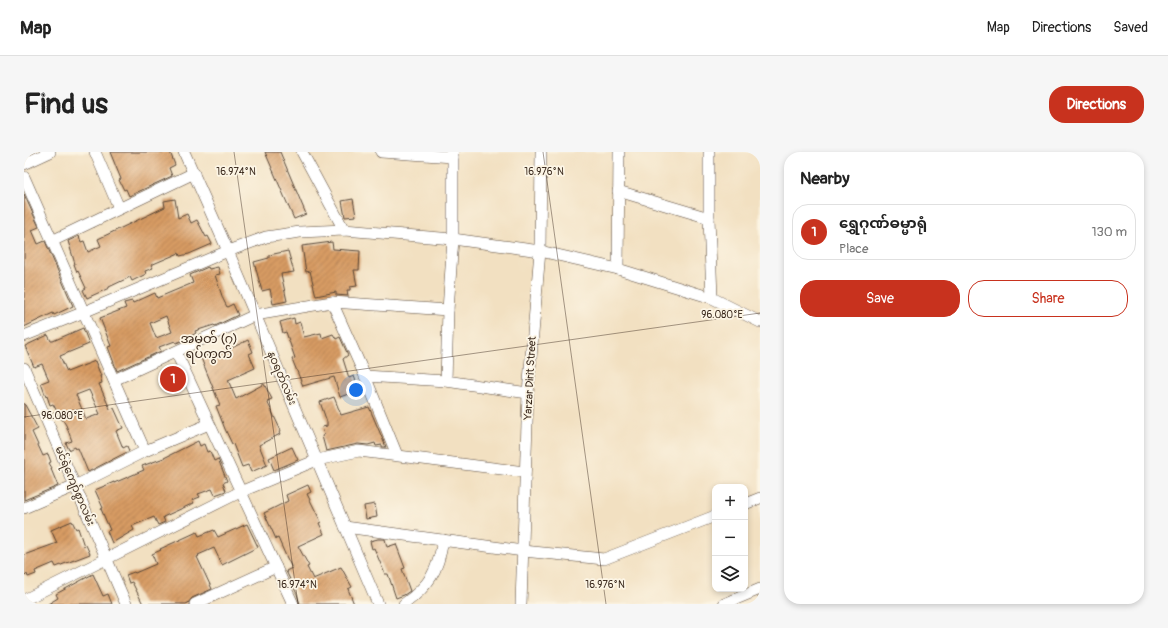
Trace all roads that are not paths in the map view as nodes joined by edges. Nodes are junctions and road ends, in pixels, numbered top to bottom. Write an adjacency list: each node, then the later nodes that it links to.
1 (50, 152): 10 (street)
2 (95, 152): 14 (street)
3 (184, 152): 11 (street, နဝရတ်လမ်း)
4 (302, 152): 16 (street)
5 (381, 152): 9 (street)
6 (541, 152): 19 (street, Yarzar Dirit Street)
7 (619, 152): 13 (street)
8 (709, 152): 15 (street)
9 (453, 155): 17 (street)
10 (24, 164)
11 (194, 172): 14 (street); 20 (street, နဝရတ်လမ်း)
12 (24, 177): 18 (street)
13 (618, 191): 15 (street); 21 (street)
14 (119, 208): 18 (street)
15 (709, 218): 22 (street)
16 (344, 230): 17 (street); 20 (street)
17 (453, 239): 19 (street); 24 (street)
18 (52, 240): 25 (street)
19 (540, 250): 21 (street); 34 (street, Yarzar Dirit Street)
20 (228, 251): 25 (street); 26 (street, နဝရတ်လမ်း)
21 (618, 269): 22 (street)
22 (712, 298): 27 (street)
23 (332, 302): 24 (street); 26 (street); 31 (street)
24 (448, 310): 33 (street)
25 (84, 312): 28 (street); 32 (street)
26 (255, 315): 29 (street); 38 (street, နဝရတ်လမ်း)
27 (760, 322)
28 (24, 336)
29 (176, 352): 32 (street); 35 (street)
30 (24, 368): 40 (street, မင်ရဲကျော်စွာလမ်း)
31 (366, 376): 33 (street); 37 (street)
32 (114, 380): 36 (street)
33 (446, 381): 34 (street)
34 (528, 394): 39 (street, Yarzar Dirit Street)
35 (209, 424): 36 (street); 41 (street)
36 (145, 451): 40 (street)
37 (398, 455): 38 (street); 39 (street)
38 (317, 460): 41 (street); 46 (street, နဝရတ်လမ်း)
39 (525, 472): 48 (street, Yarzar Dirit Street)
40 (75, 486): 44 (street); 49 (street, မင်ရဲကျော်စွာလမ်း)
41 (240, 492): 49 (street); 50 (street)
42 (760, 498): 43 (street)
43 (748, 503)
44 (24, 508)
45 (712, 517): 48 (street)
46 (345, 526): 47 (street); 57 (street, နဝရတ်လမ်း)
47 (442, 540): 48 (street); 58 (street)
48 (523, 551): 59 (street, Yarzar Dirit Street)
49 (107, 559): 52 (street); 54 (street, မင်ရဲကျော်စွာလမ်း)
50 (276, 567): 53 (street); 56 (street)
51 (760, 589): 60 (street)
52 (24, 600)
53 (208, 601): 55 (street)
54 (126, 604)
55 (195, 604)
56 (293, 604)
57 (378, 604)
58 (404, 604)
59 (521, 604)
60 (724, 604)

